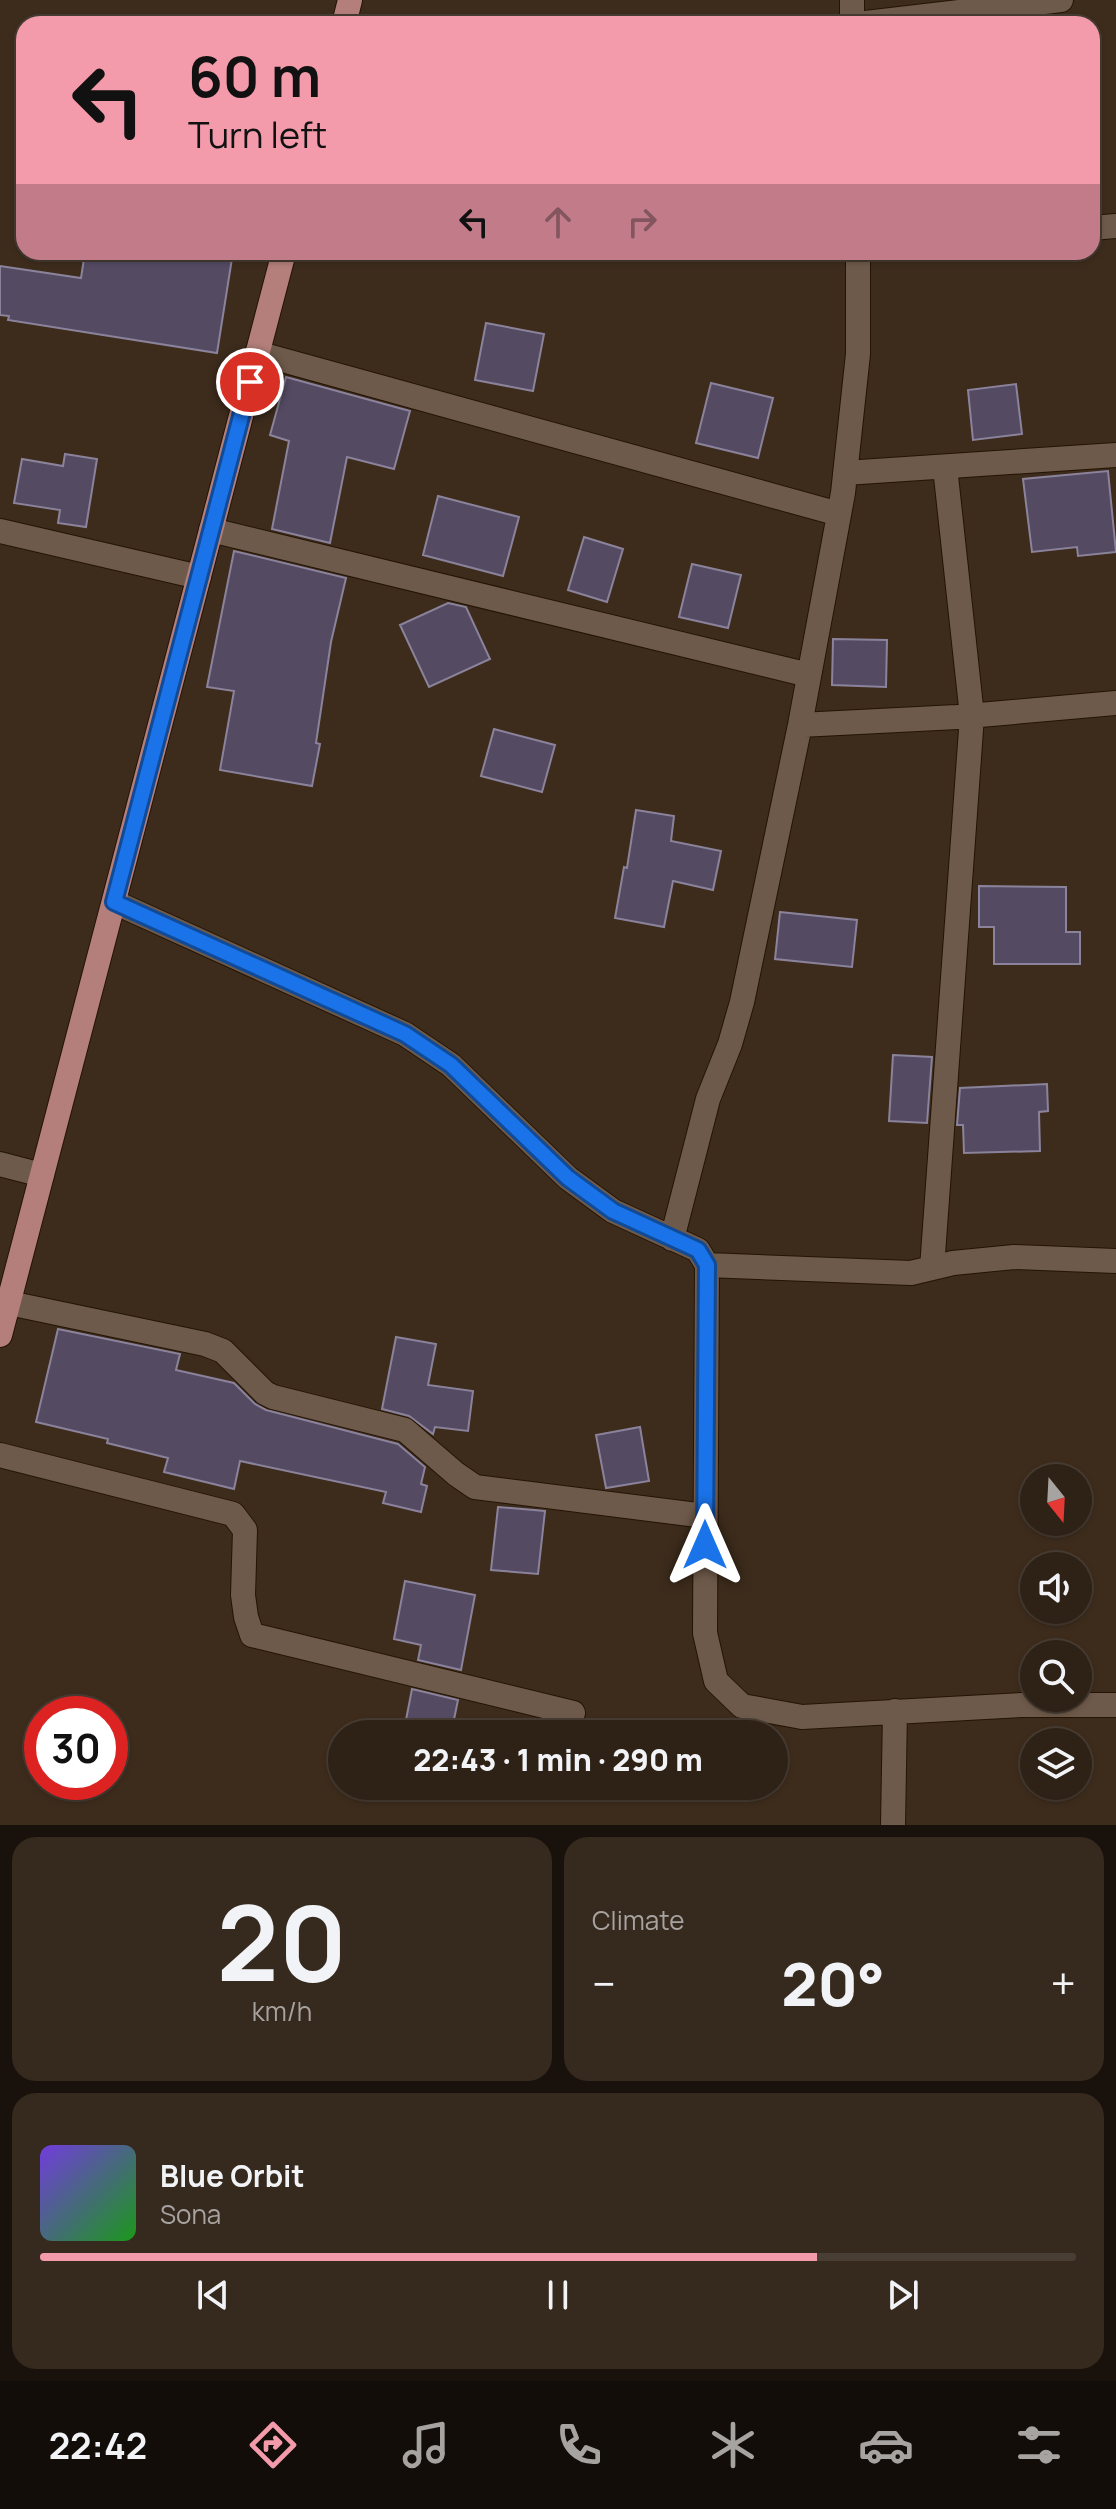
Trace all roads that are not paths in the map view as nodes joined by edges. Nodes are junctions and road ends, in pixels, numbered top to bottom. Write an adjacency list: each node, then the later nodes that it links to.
1 (1061, 0): 2 (street)
2 (924, 16)
3 (282, 260): 5 (main road)
4 (858, 260): 8 (street)
5 (257, 353): 9 (street); 10 (main road)
6 (1116, 455): 7 (street)
7 (945, 467): 8 (street); 15 (street)
8 (845, 473): 9 (street)
9 (839, 514): 13 (street)
10 (211, 530): 12 (main road); 13 (street)
11 (0, 531): 12 (street)
12 (199, 577): 17 (main road)
13 (809, 675): 16 (street)
14 (1116, 703): 15 (street)
15 (972, 716): 16 (street); 23 (street)
16 (800, 725): 20 (street)
17 (114, 902): 19 (main road); 20 (street)
18 (0, 1164): 19 (street)
19 (42, 1175): 24 (main road)
20 (672, 1239): 22 (street)
21 (1116, 1261): 23 (street)
22 (707, 1265): 23 (street); 27 (street)
23 (932, 1268)
24 (9, 1303): 25 (main road); 27 (street)
25 (0, 1335)
26 (0, 1455): 30 (street)
27 (705, 1516): 29 (street)
28 (1116, 1705): 29 (street)
29 (895, 1711): 31 (street)
30 (573, 1713)
31 (893, 1825)

